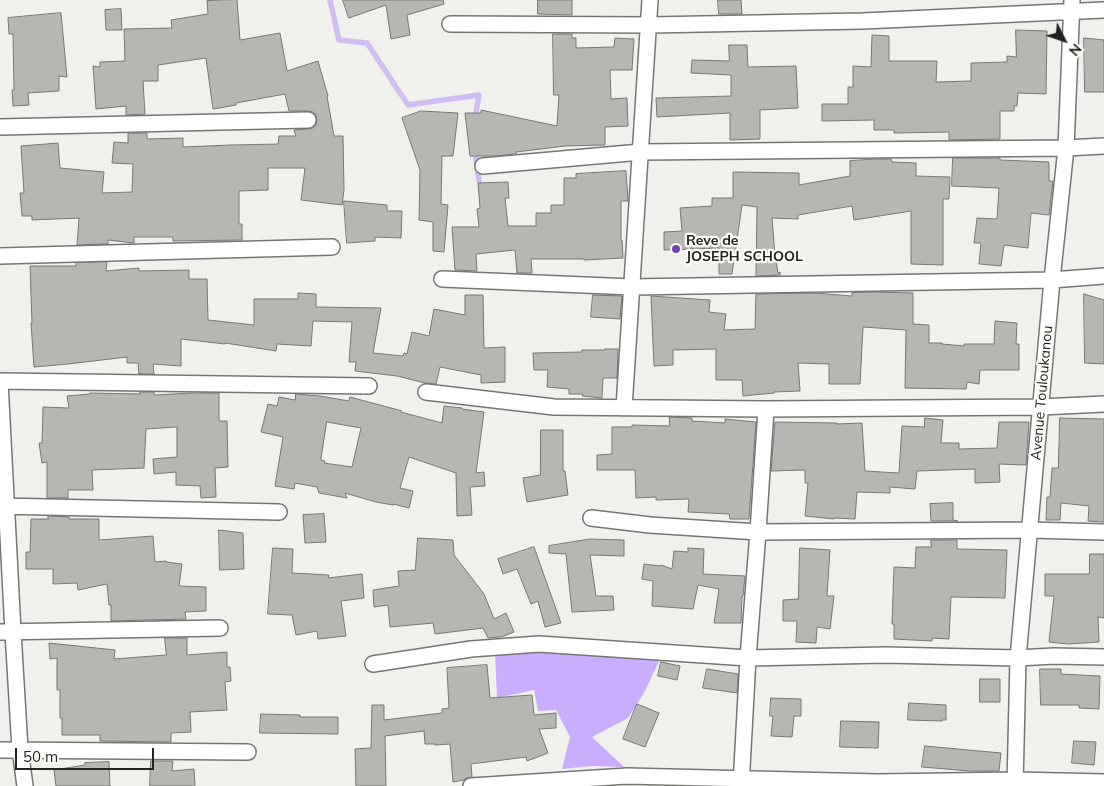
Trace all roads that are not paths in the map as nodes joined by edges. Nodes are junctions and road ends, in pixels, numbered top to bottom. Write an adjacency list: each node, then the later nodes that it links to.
1 (650, 0): 5 (street)
2 (1072, 6): 3 (street); 5 (street); 9 (street, Avenue Touloukanou)
3 (1104, 10)
4 (450, 24): 5 (street)
5 (649, 25): 10 (street)
6 (308, 120): 7 (street)
7 (0, 127)
8 (1104, 146): 9 (street)
9 (1066, 148): 10 (street); 16 (street, Avenue Touloukanou)
10 (641, 152): 11 (street); 17 (street)
11 (483, 166)
12 (332, 247): 13 (street)
13 (0, 256)
14 (1104, 276): 16 (street)
15 (442, 279): 17 (street)
16 (1052, 280): 17 (street); 22 (street, Avenue Touloukanou)
17 (632, 286): 23 (street)
18 (0, 381): 19 (street); 25 (street)
19 (369, 386)
20 (426, 392): 23 (street)
21 (1104, 404): 22 (street)
22 (1041, 406): 24 (street); 28 (street, Avenue Touloukanou)
23 (624, 408): 24 (street)
24 (766, 410): 29 (street)
25 (3, 506): 26 (street); 32 (street)
26 (280, 512)
27 (591, 518): 29 (street)
28 (1030, 530): 29 (street); 30 (street); 35 (street, Avenue Touloukanou)
29 (758, 532): 34 (street)
30 (1104, 532)
31 (220, 628): 32 (street)
32 (6, 632): 37 (street)
33 (1104, 657): 35 (street)
34 (748, 658): 35 (street); 36 (street); 40 (street)
35 (1018, 658): 42 (street, Avenue Touloukanou)
36 (373, 664)
37 (20, 749): 38 (street); 39 (street); 43 (street)
38 (0, 750)
39 (248, 752)
40 (742, 782): 42 (street); 44 (street)
41 (1104, 782): 42 (street)
42 (1015, 783)
43 (24, 786)
44 (471, 786)

